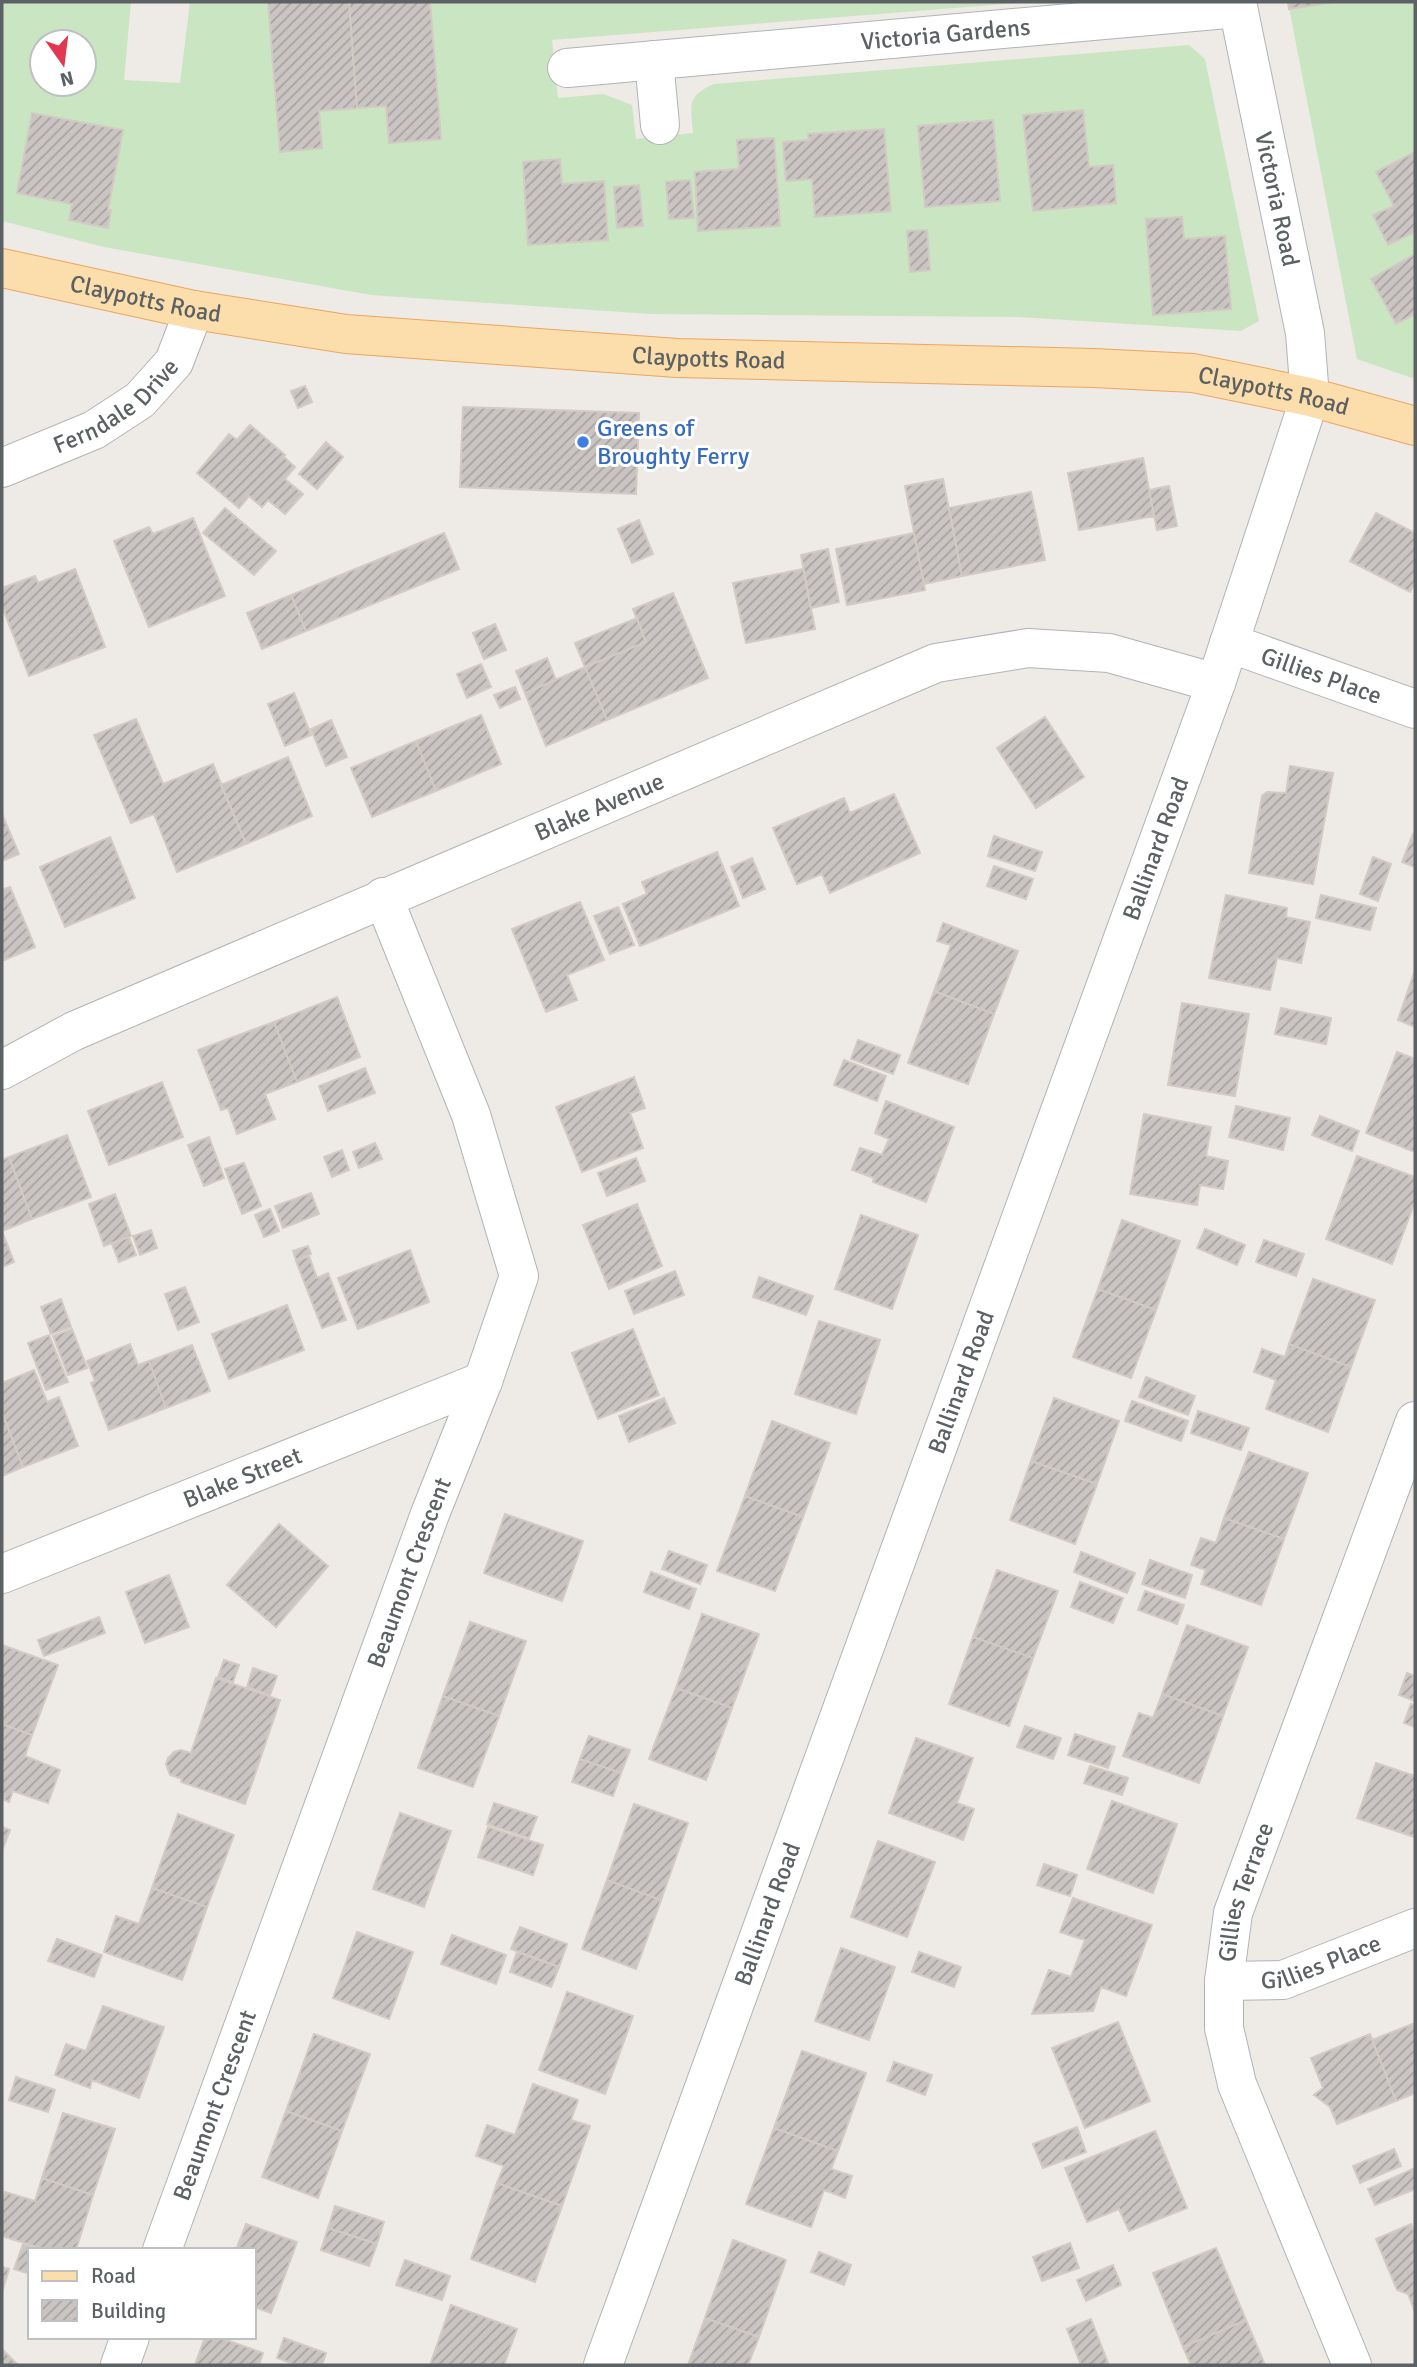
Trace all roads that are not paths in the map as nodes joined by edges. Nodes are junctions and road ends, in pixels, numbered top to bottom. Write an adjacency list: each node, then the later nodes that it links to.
1 (1238, 5): 2 (street, Victoria Gardens); 7 (street, Victoria Road)
2 (654, 60): 3 (street, Victoria Gardens); 4 (street)
3 (567, 68)
4 (660, 125)
5 (2, 268): 6 (main road, Claypotts Road)
6 (194, 310): 7 (main road, Claypotts Road); 9 (street, Ferndale Drive)
7 (1310, 397): 8 (main road, Claypotts Road); 10 (street, Ballinard Road)
8 (1415, 426)
9 (2, 468)
10 (1229, 643): 11 (street, Ballinard Road); 12 (street, Gillies Place)
11 (1216, 683): 13 (street, Blake Avenue); 23 (street, Ballinard Road)
12 (1415, 709)
13 (383, 897): 14 (street, Blake Avenue); 15 (street, Beaumont Crescent)
14 (2, 1070)
15 (484, 1381): 17 (street, Blake Street); 20 (street, Beaumont Crescent)
16 (1415, 1421): 19 (street, Gillies Terrace)
17 (2, 1574)
18 (1415, 1928): 19 (street, Gillies Place)
19 (1224, 1981): 24 (street, Gillies Terrace)
20 (163, 2248)
21 (129, 2339): 22 (street)
22 (120, 2365)
23 (603, 2365)
24 (1352, 2365)

